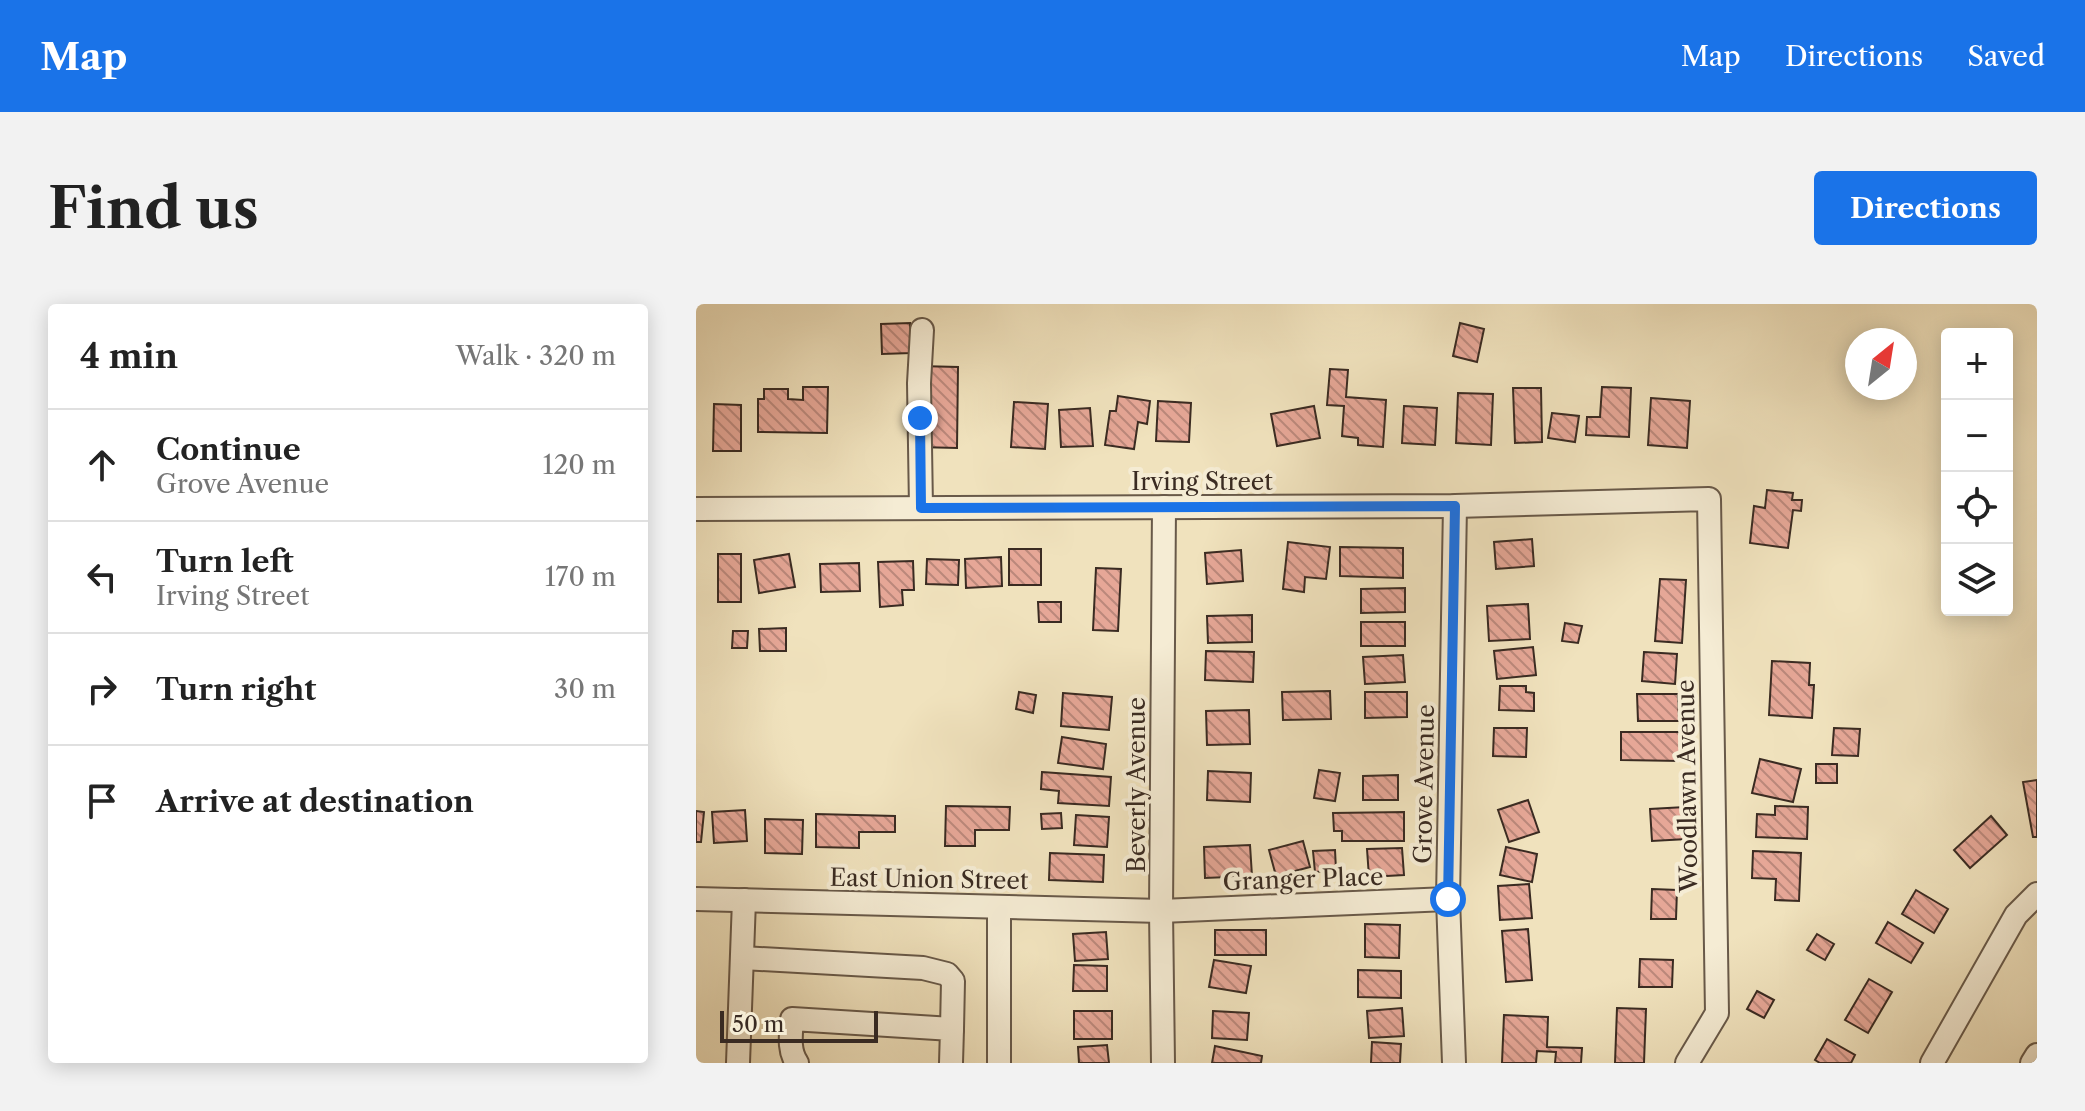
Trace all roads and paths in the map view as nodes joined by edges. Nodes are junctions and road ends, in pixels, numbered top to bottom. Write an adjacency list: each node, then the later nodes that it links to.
1 (922, 330): 5 (street)
2 (1709, 499): 3 (street, Irving Street); 22 (street, Woodlawn Avenue)
3 (1455, 506): 4 (street, Irving Street); 9 (street, Grove Avenue)
4 (1164, 507): 5 (street, Irving Street); 12 (street, Beverly Avenue)
5 (921, 508): 6 (street, Irving Street)
6 (696, 509)
7 (2037, 894): 23 (street)
8 (696, 899): 10 (street, East Union Street)
9 (1448, 899): 12 (street, Granger Place); 21 (street, Grove Avenue)
10 (744, 900): 11 (street, East Union Street); 13 (street)
11 (999, 907): 12 (street, East Union Street); 19 (street)
12 (1161, 911): 20 (street, Beverly Avenue)
13 (742, 958): 14 (street); 16 (street)
14 (952, 1029): 17 (street); 18 (street)
15 (2037, 1055): 24 (street)
16 (738, 1063)
17 (797, 1063)
18 (951, 1063)
19 (999, 1063)
20 (1163, 1063)
21 (1454, 1063)
22 (1687, 1063)
23 (1932, 1063)
24 (2032, 1063)

